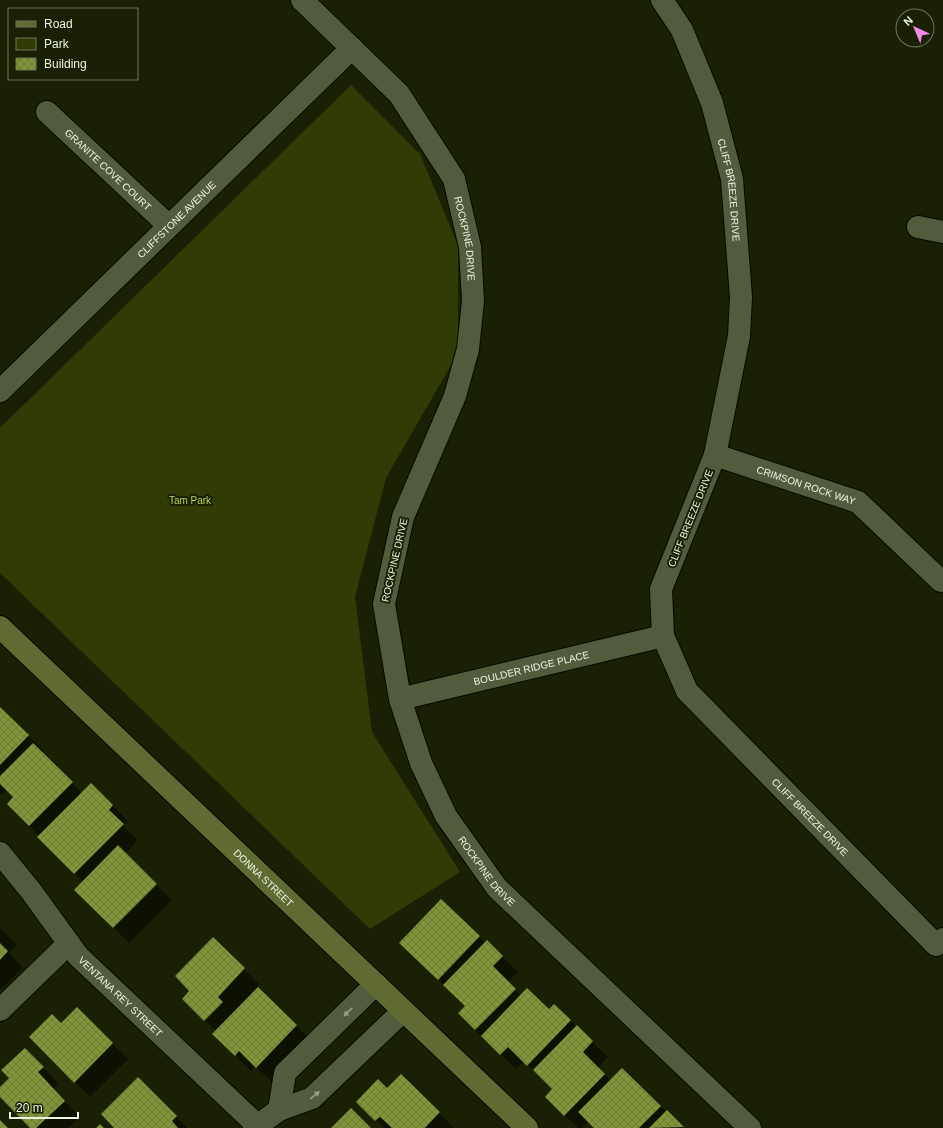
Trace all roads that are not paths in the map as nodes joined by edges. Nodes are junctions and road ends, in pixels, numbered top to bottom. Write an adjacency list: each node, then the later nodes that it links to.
1 (302, 0): 3 (street, ROCKPINE DRIVE)
2 (662, 0): 9 (street, CLIFF BREEZE DRIVE)
3 (352, 48): 5 (street, CLIFFSTONE AVENUE); 13 (street, ROCKPINE DRIVE)
4 (47, 112): 5 (street, GRANITE COVE COURT)
5 (169, 226): 8 (street, CLIFFSTONE AVENUE)
6 (918, 228): 7 (street)
7 (943, 232)
8 (0, 391)
9 (714, 455): 10 (street, CRIMSON ROCK WAY); 12 (street, CLIFF BREEZE DRIVE)
10 (942, 580)
11 (0, 627): 17 (street, DONNA STREET)
12 (663, 636): 13 (street, BOULDER RIDGE PLACE); 15 (street, CLIFF BREEZE DRIVE)
13 (400, 698): 23 (street, ROCKPINE DRIVE)
14 (0, 853): 16 (street, VENTANA REY STREET)
15 (940, 942)
16 (69, 943): 18 (street); 21 (street, VENTANA REY STREET)
17 (376, 984): 19 (street, DONNA STREET); 20 (street, one-way to 20)
18 (0, 1010)
19 (403, 1011): 20 (street, one-way to 19); 22 (street, DONNA STREET)
20 (279, 1110): 21 (street)
21 (256, 1127)
22 (527, 1128)
23 (750, 1128)

